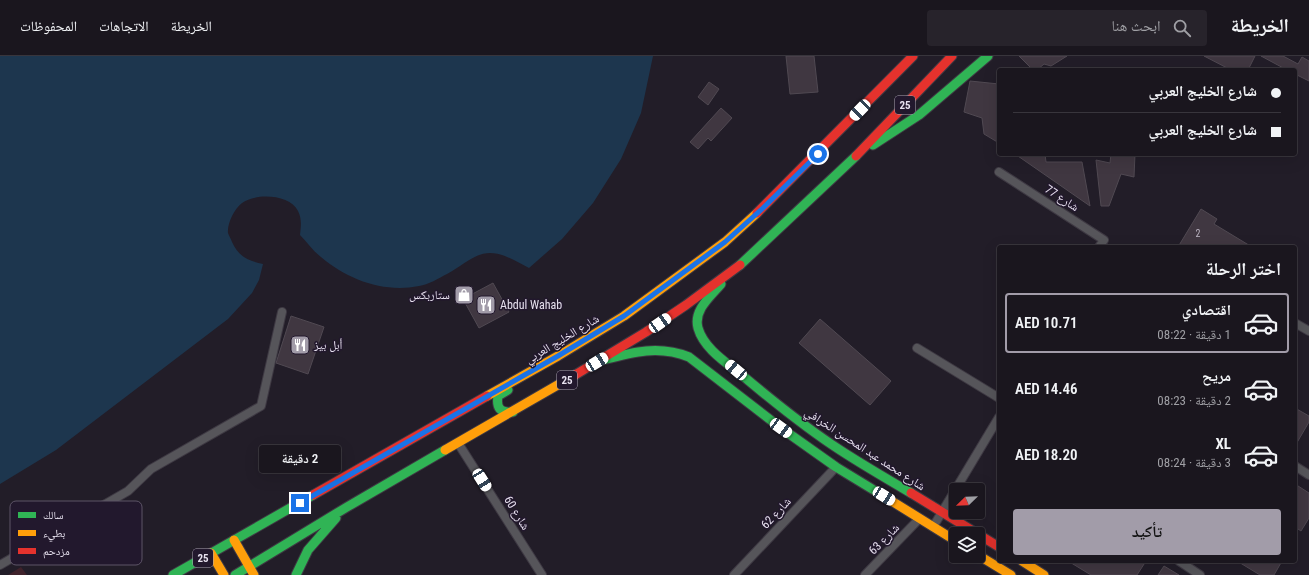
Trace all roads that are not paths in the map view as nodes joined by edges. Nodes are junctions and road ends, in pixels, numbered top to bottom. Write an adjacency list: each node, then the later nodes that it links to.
1 (912, 56): 12 (main road, شارع الخليج العربي / 25)
2 (952, 56): 4 (main road, 25)
3 (988, 56): 4 (main road)
4 (857, 155): 7 (main road, 25)
5 (999, 172): 6 (street, شارع 77)
6 (1101, 245)
7 (738, 267): 13 (main road, 25); 14 (main road, شارع محمد عبد المحسن الخرافي)
8 (282, 312): 23 (street)
9 (1297, 324): 10 (street)
10 (1309, 331)
11 (917, 348): 15 (street)
12 (558, 356): 17 (main road); 29 (main road, شارع الخليج العربي / 25)
13 (597, 362): 16 (main road); 17 (main road, 25)
14 (753, 385): 16 (main road); 25 (main road, شارع محمد عبد المحسن الخرافي)
15 (997, 397)
16 (746, 401): 20 (main road)
17 (513, 412): 19 (main road, 25)
18 (997, 420): 25 (street)
19 (458, 443): 24 (main road, 25); 43 (street, شارع 60)
20 (836, 467): 26 (main road); 44 (street, شارع 62)
21 (1297, 467): 22 (street)
22 (1309, 475)
23 (111, 501)
24 (347, 507): 37 (main road, 25); 42 (main road)
25 (943, 512): 27 (street); 30 (main road, شارع محمد عبد المحسن الخرافي)
26 (919, 519): 27 (main road); 45 (street, شارع 63)
27 (933, 527): 28 (main road)
28 (949, 537)
29 (234, 540): 31 (main road, شارع الخليج العربي / 25); 37 (main road)
30 (997, 546)
31 (211, 553): 38 (main road, شارع الخليج العربي / 25); 39 (main road)
32 (10, 559): 36 (street)
33 (985, 559): 46 (main road)
34 (1025, 563): 47 (main road)
35 (1182, 563): 48 (street)
36 (0, 565)
37 (249, 567): 40 (main road, 25); 41 (main road)
38 (173, 575)
39 (224, 575)
40 (235, 575)
41 (254, 575)
42 (296, 575)
43 (542, 575)
44 (734, 575)
45 (865, 575)
46 (1012, 575)
47 (1044, 575)
48 (1200, 575)

